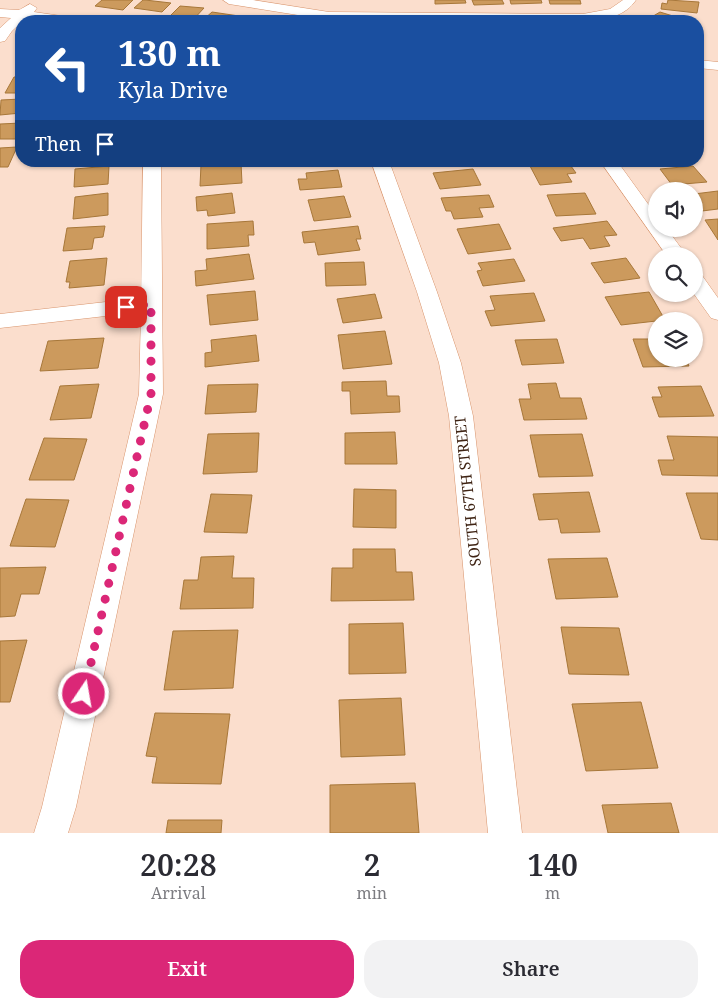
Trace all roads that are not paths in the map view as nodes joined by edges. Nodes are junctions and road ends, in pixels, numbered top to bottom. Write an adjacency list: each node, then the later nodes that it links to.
1 (38, 0): 5 (street)
2 (229, 0): 7 (street)
3 (630, 0): 8 (street)
4 (0, 13): 5 (street)
5 (22, 14): 6 (street)
6 (29, 15)
7 (323, 15)
8 (600, 15)
9 (15, 21): 10 (street)
10 (0, 38)
11 (704, 65): 12 (street)
12 (718, 66)
13 (152, 167): 20 (street)
14 (381, 167): 24 (street, SOUTH 67TH STREET)
15 (612, 167): 16 (street)
16 (648, 218)
17 (662, 237): 18 (street)
18 (670, 247)
19 (703, 292): 21 (street)
20 (151, 304): 22 (street); 23 (street)
21 (718, 312)
22 (0, 321)
23 (51, 833)
24 (505, 833)

